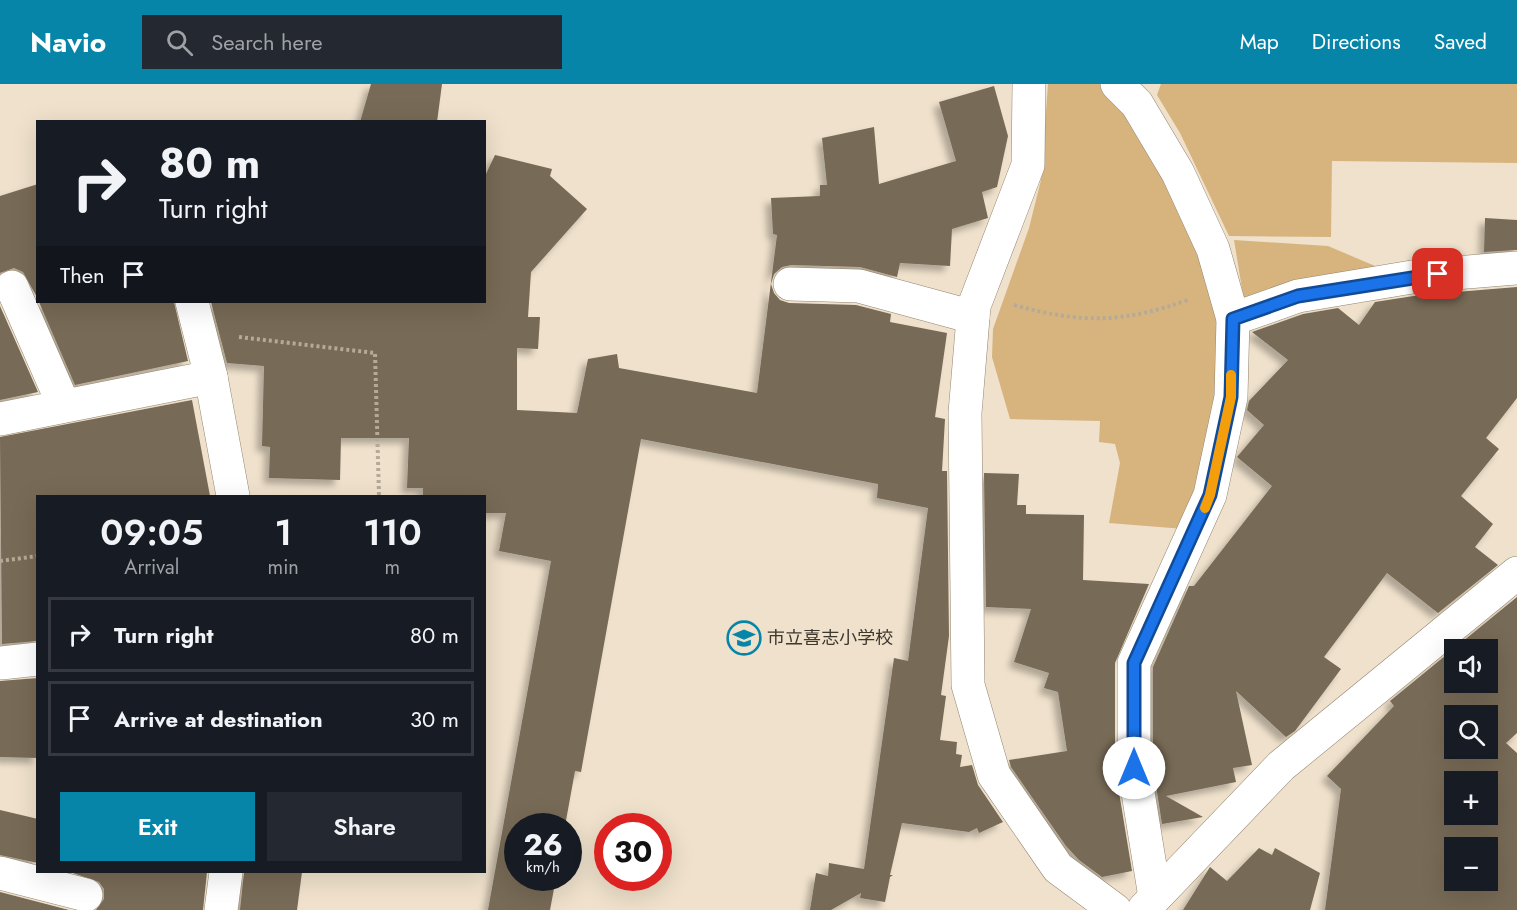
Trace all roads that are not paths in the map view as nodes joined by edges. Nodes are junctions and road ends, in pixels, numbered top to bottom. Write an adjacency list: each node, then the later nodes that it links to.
1 (1029, 84): 7 (street)
2 (1117, 84): 8 (street)
3 (1517, 268): 8 (street)
4 (790, 284): 7 (street)
5 (12, 287): 10 (street)
6 (192, 303): 9 (street)
7 (976, 306): 21 (street)
8 (1233, 319): 19 (street)
9 (211, 378): 10 (street); 12 (street)
10 (64, 406): 11 (street)
11 (0, 419)
12 (233, 495)
13 (1517, 573): 19 (street)
14 (36, 659): 15 (street)
15 (1, 663)
16 (0, 873): 18 (street)
17 (226, 873): 20 (street)
18 (86, 895)
19 (1149, 904)
20 (221, 910)
21 (1115, 910)

